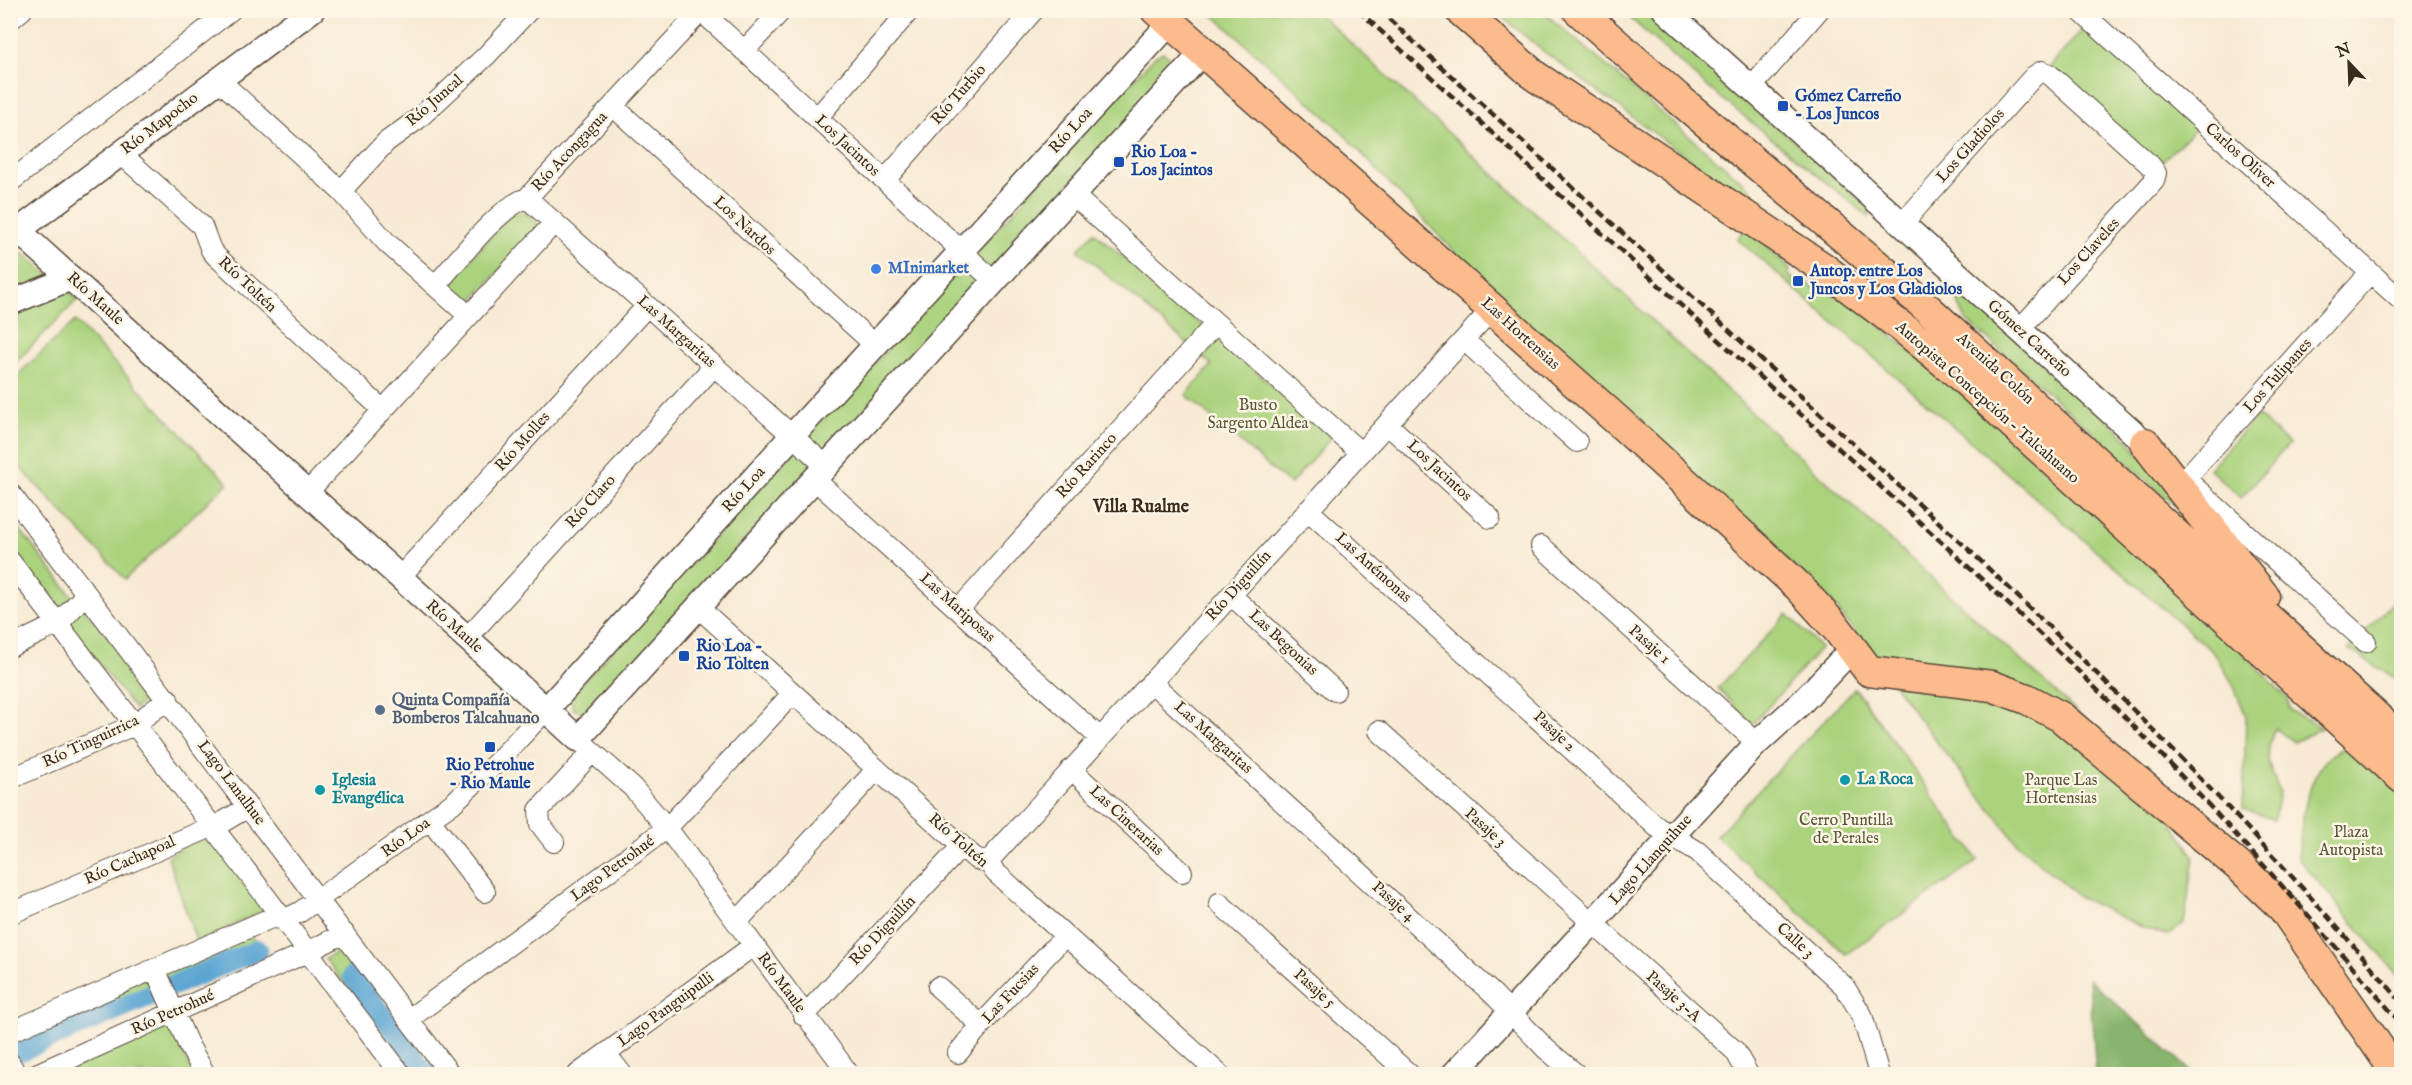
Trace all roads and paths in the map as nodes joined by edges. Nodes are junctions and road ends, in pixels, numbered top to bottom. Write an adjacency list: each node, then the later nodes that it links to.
1 (22, 10): 15 (street)
2 (231, 10): 25 (street)
3 (529, 10): 26 (street, Río Juncal)
4 (782, 10): 16 (street)
5 (910, 10): 21 (street)
6 (1034, 10): 24 (street, Río Turbio)
7 (1460, 10): 86 (main road, Autopista Concepción - Talcahuano)
8 (1578, 10): 72 (main road, Avenida Colón)
9 (1665, 10): 19 (street, Gómez Carreño)
10 (1819, 10): 19 (street)
11 (2079, 10): 33 (street, Carlos Oliver)
12 (701, 11): 16 (street, Los Jacintos); 20 (street, Río Acongagua)
13 (308, 12): 18 (street, Río Mapocho)
14 (1163, 17): 17 (main road, Las Hortensias); 32 (street, Río Loa)
15 (10, 20)
16 (744, 51): 21 (street, Los Jacintos)
17 (1203, 52): 27 (street); 40 (main road, Las Hortensias)
18 (219, 80): 22 (street, Río Mapocho); 26 (street)
19 (1751, 88): 30 (street, Gómez Carreño)
20 (613, 106): 28 (street, Río Acongagua); 45 (street, Los Nardos)
21 (817, 118): 24 (street, Los Jacintos)
22 (120, 153): 31 (street, Río Mapocho); 47 (street, Río Toltén)
23 (2156, 174): 30 (street, Los Gladiolos); 43 (street, Los Claveles)
24 (885, 180): 32 (street, Los Jacintos)
25 (10, 182)
26 (341, 191): 36 (street)
27 (1073, 195): 35 (street); 42 (street)
28 (527, 198): 29 (street, Las Margaritas); 36 (street, Río Acongagua)
29 (554, 223): 39 (street, Las Margaritas); 41 (street)
30 (1902, 224): 43 (street, Gómez Carreño)
31 (13, 232): 34 (street, Río Maule)
32 (962, 251): 35 (street, Los Jacintos); 45 (street, Río Loa)
33 (2370, 273): 37 (street, Carlos Oliver); 54 (street, Los Tulipanes)
34 (71, 278): 38 (street); 56 (street, Río Maule)
35 (994, 281): 53 (street)
36 (435, 286): 41 (street)
37 (2402, 301)
38 (10, 303)
39 (647, 306): 46 (street, Las Margaritas); 61 (street, Río Molles)
40 (1492, 309): 44 (street, Río Diguillín); 71 (main road, Las Hortensias)
41 (469, 316): 47 (street)
42 (1215, 323): 52 (street); 65 (street, Río Rarinco)
43 (2019, 330): 51 (street, Gómez Carreño)
44 (1464, 340): 48 (street, Río Diguillín); 50 (street)
45 (875, 345): 49 (street, Río Loa)
46 (714, 366): 49 (street, Las Margaritas); 68 (street, Río Claro)
47 (383, 410): 56 (street)
48 (1387, 423): 52 (street, Río Diguillín); 58 (street, Los Jacintos)
49 (792, 436): 53 (street, Las Margaritas); 77 (street, Río Loa)
50 (1577, 442)
51 (2145, 443): 54 (street, Gómez Carreño); 72 (main road)
52 (1361, 453): 57 (street, Río Diguillín)
53 (820, 473): 64 (street); 65 (street, Las Mariposas)
54 (2186, 479): 69 (street, Gómez Carreño)
55 (10, 493): 62 (street, Lago Lanalhue)
56 (308, 493): 61 (street, Río Maule)
57 (1308, 510): 63 (street, Río Diguillín); 67 (street, Las Anémonas)
58 (1490, 518)
59 (1541, 546): 82 (street, Pasaje 1)
60 (10, 561): 66 (street)
61 (400, 577): 68 (street, Río Maule)
62 (86, 594): 66 (street); 76 (street, Lago Lanalhue)
63 (1231, 595): 73 (street, Río Diguillín); 74 (street, Las Begonias)
64 (698, 607): 75 (street, Río Toltén); 83 (street)
65 (959, 609): 80 (street, Las Mariposas)
66 (58, 624): 70 (street); 78 (street)
67 (1438, 626): 93 (street, Pasaje 2)
68 (467, 638): 77 (street, Río Maule)
69 (2366, 642)
70 (10, 647)
71 (1860, 660): 82 (street, Lago Llanquihue); 134 (main road)
72 (2317, 664): 81 (main road, Avenida Colón)
73 (1151, 682): 80 (street, Río Diguillín); 88 (street, Las Margaritas)
74 (1335, 691)
75 (793, 693): 84 (street, Río Toltén); 92 (street, Lago Petrohué)
76 (168, 699): 78 (street, Río Tinguirrica); 89 (street, Lago Lanalhue)
77 (546, 710): 83 (street, Río Maule); 90 (street, Río Loa)
78 (134, 725): 87 (street, Río Tinguirrica); 91 (street)
79 (1379, 731): 104 (street, Pasaje 3)
80 (1100, 738): 85 (street, Río Diguillín)
81 (2402, 740)
82 (1757, 743): 93 (street, Lago Llanquihue)
83 (585, 745): 92 (street, Río Maule); 94 (street)
84 (877, 769): 95 (street, Río Toltén); 103 (street)
85 (1071, 770): 96 (street, Río Diguillín); 97 (street, Las Cinerarias)
86 (2402, 778)
87 (10, 779)
88 (1274, 794): 112 (street, Pasaje 4)
89 (248, 807): 91 (street, Río Cachapoal); 99 (street, Lago Lanalhue)
90 (430, 820): 98 (street); 99 (street, Río Loa)
91 (212, 825): 101 (street, Río Cachapoal); 102 (street)
92 (667, 828): 103 (street, Río Maule); 114 (street, Lago Petrohué)
93 (1672, 836): 104 (street, Lago Llanquihue); 133 (street, Calle 3)
94 (554, 842)
95 (962, 846): 96 (street, Río Toltén); 113 (street, Río Diguillín)
96 (989, 864): 106 (street, Río Toltén)
97 (1182, 872)
98 (486, 892)
99 (320, 900): 102 (street, Río Loa); 105 (street, Lago Lanalhue)
100 (1219, 903): 129 (street, Pasaje 5)
101 (10, 914)
102 (285, 919): 108 (street); 109 (street)
103 (737, 922): 107 (street, Río Maule)
104 (1592, 924): 112 (street, Lago Llanquihue); 132 (street, Pasaje 3-A)
105 (344, 933): 108 (street); 114 (street, Lago Lanalhue)
106 (1065, 936): 115 (street, Las Fucsias); 128 (street, Río Toltén)
107 (753, 946): 113 (street, Río Maule); 118 (street, Lago Panguipulli)
108 (310, 951): 111 (street, Río Petrohué); 123 (street)
109 (155, 969): 111 (street); 116 (street)
110 (938, 987): 115 (street)
111 (174, 1012): 121 (street, Río Petrohué); 122 (street)
112 (1511, 1012): 130 (street, Lago Llanquihue); 131 (street, Pasaje 4)
113 (804, 1016): 127 (street, Río Maule)
114 (410, 1019): 124 (street, Lago Lanalhue)
115 (981, 1025): 117 (street, Las Fucsias)
116 (10, 1032)
117 (958, 1053)
118 (606, 1054): 125 (street, Lago Panguipulli); 126 (street)
119 (10, 1063): 120 (street)
120 (15, 1074)
121 (36, 1074)
122 (205, 1074)
123 (401, 1074)
124 (450, 1074)
125 (578, 1074)
126 (622, 1074)
127 (849, 1074)
128 (1219, 1074)
129 (1408, 1074)
130 (1454, 1074)
131 (1576, 1074)
132 (1748, 1074)
133 (1879, 1074)
134 (2397, 1074)

